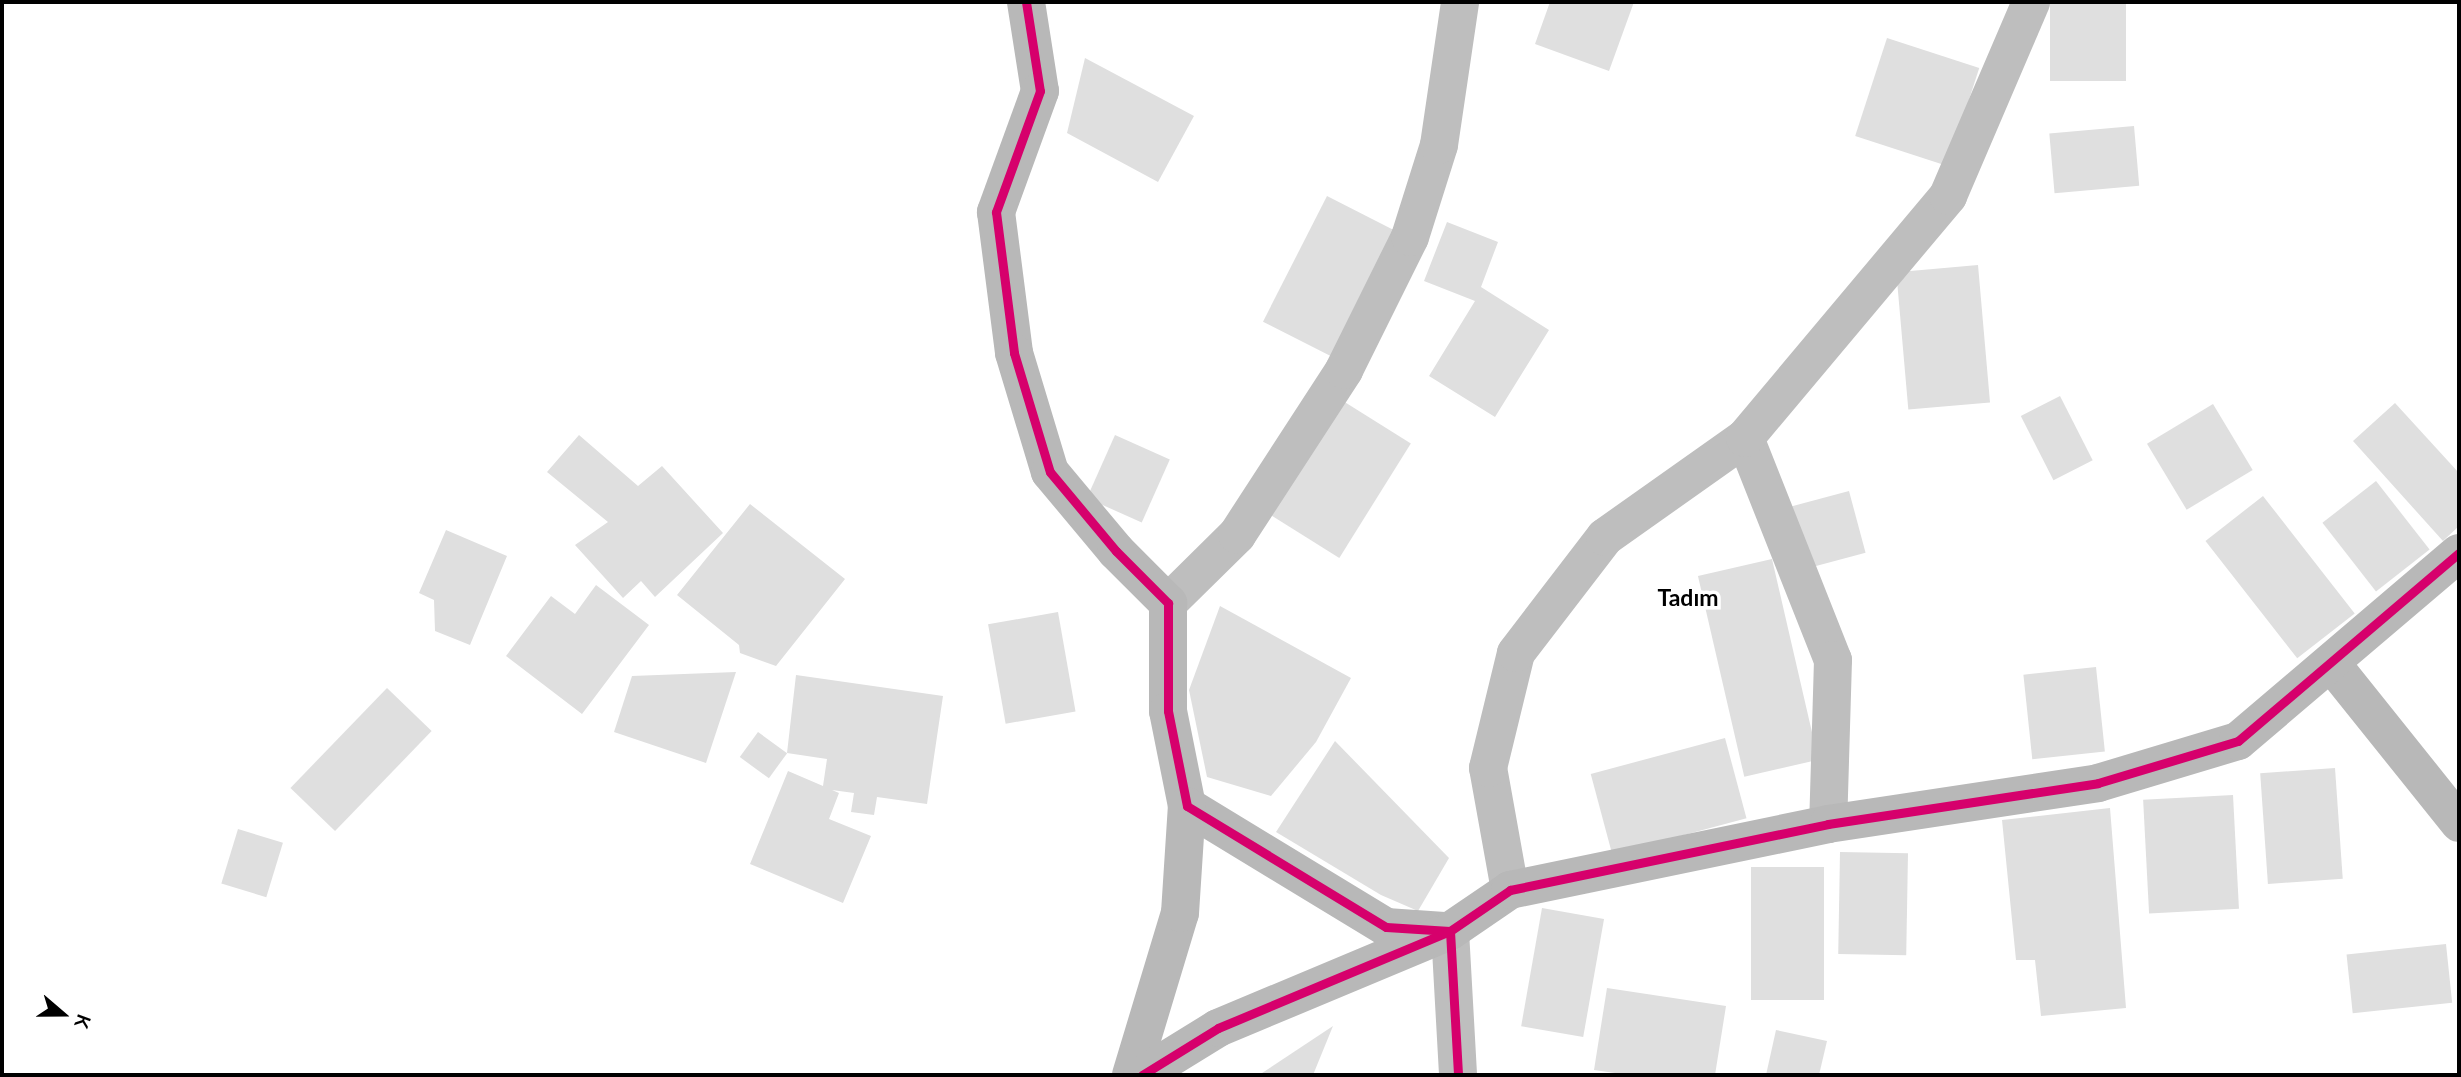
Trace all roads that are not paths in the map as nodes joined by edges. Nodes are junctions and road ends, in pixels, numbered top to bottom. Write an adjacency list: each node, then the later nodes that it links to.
1 (1026, 2): 6 (street)
2 (1460, 2): 6 (street)
3 (2031, 2): 4 (street)
4 (1745, 438): 10 (street); 11 (street)
5 (2459, 553): 7 (street)
6 (1168, 603): 8 (street)
7 (2331, 663): 9 (street); 10 (street)
8 (1187, 806): 12 (street); 13 (street)
9 (2459, 823)
10 (1828, 824): 11 (street)
11 (1510, 890): 12 (street)
12 (1450, 931): 14 (street); 15 (street)
13 (1131, 1075)
14 (1142, 1075)
15 (1458, 1075)

